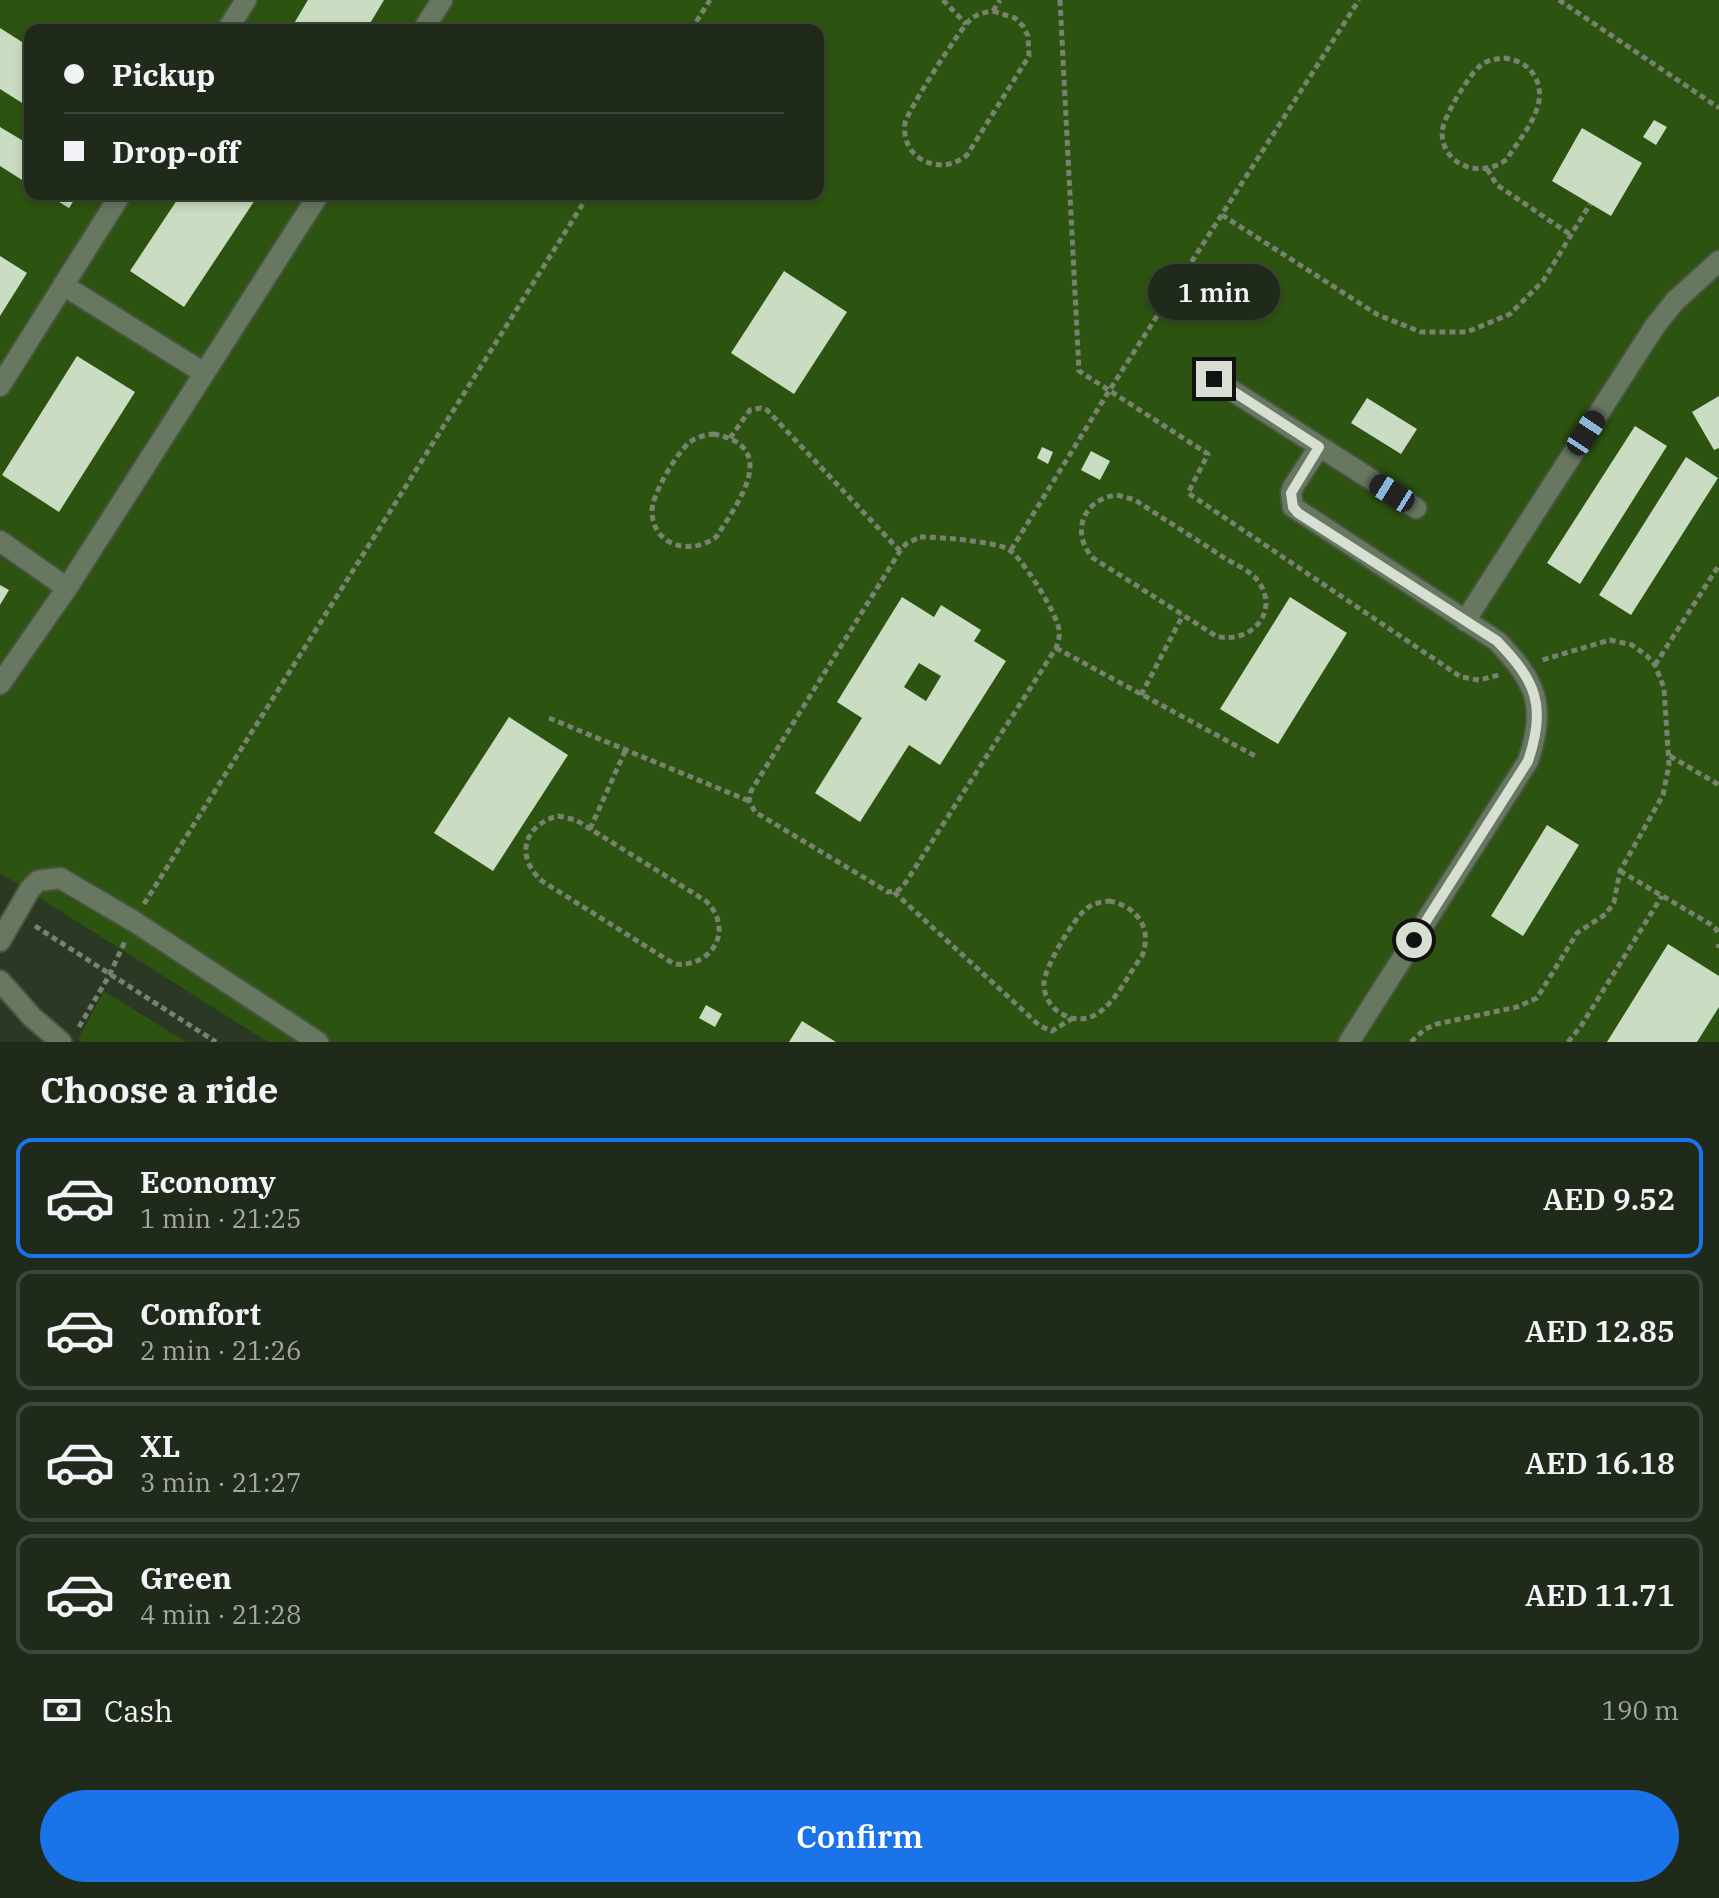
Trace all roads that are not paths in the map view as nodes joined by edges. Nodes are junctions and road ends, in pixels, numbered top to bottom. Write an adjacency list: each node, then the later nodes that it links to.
1 (246, 0): 3 (street)
2 (442, 0): 4 (street)
3 (231, 24)
4 (427, 24)
5 (117, 200): 8 (street)
6 (315, 200): 9 (street)
7 (1719, 261): 16 (street)
8 (63, 285): 9 (street); 11 (street)
9 (204, 373): 15 (street)
10 (1214, 379): 12 (street)
11 (0, 386)
12 (1319, 447): 13 (street); 16 (street)
13 (1416, 508)
14 (0, 541): 15 (street)
15 (67, 588): 17 (street)
16 (1465, 621): 22 (street)
17 (0, 684)
18 (0, 941): 21 (street)
19 (0, 981): 20 (street)
20 (61, 1042)
21 (318, 1042)
22 (1349, 1042)

